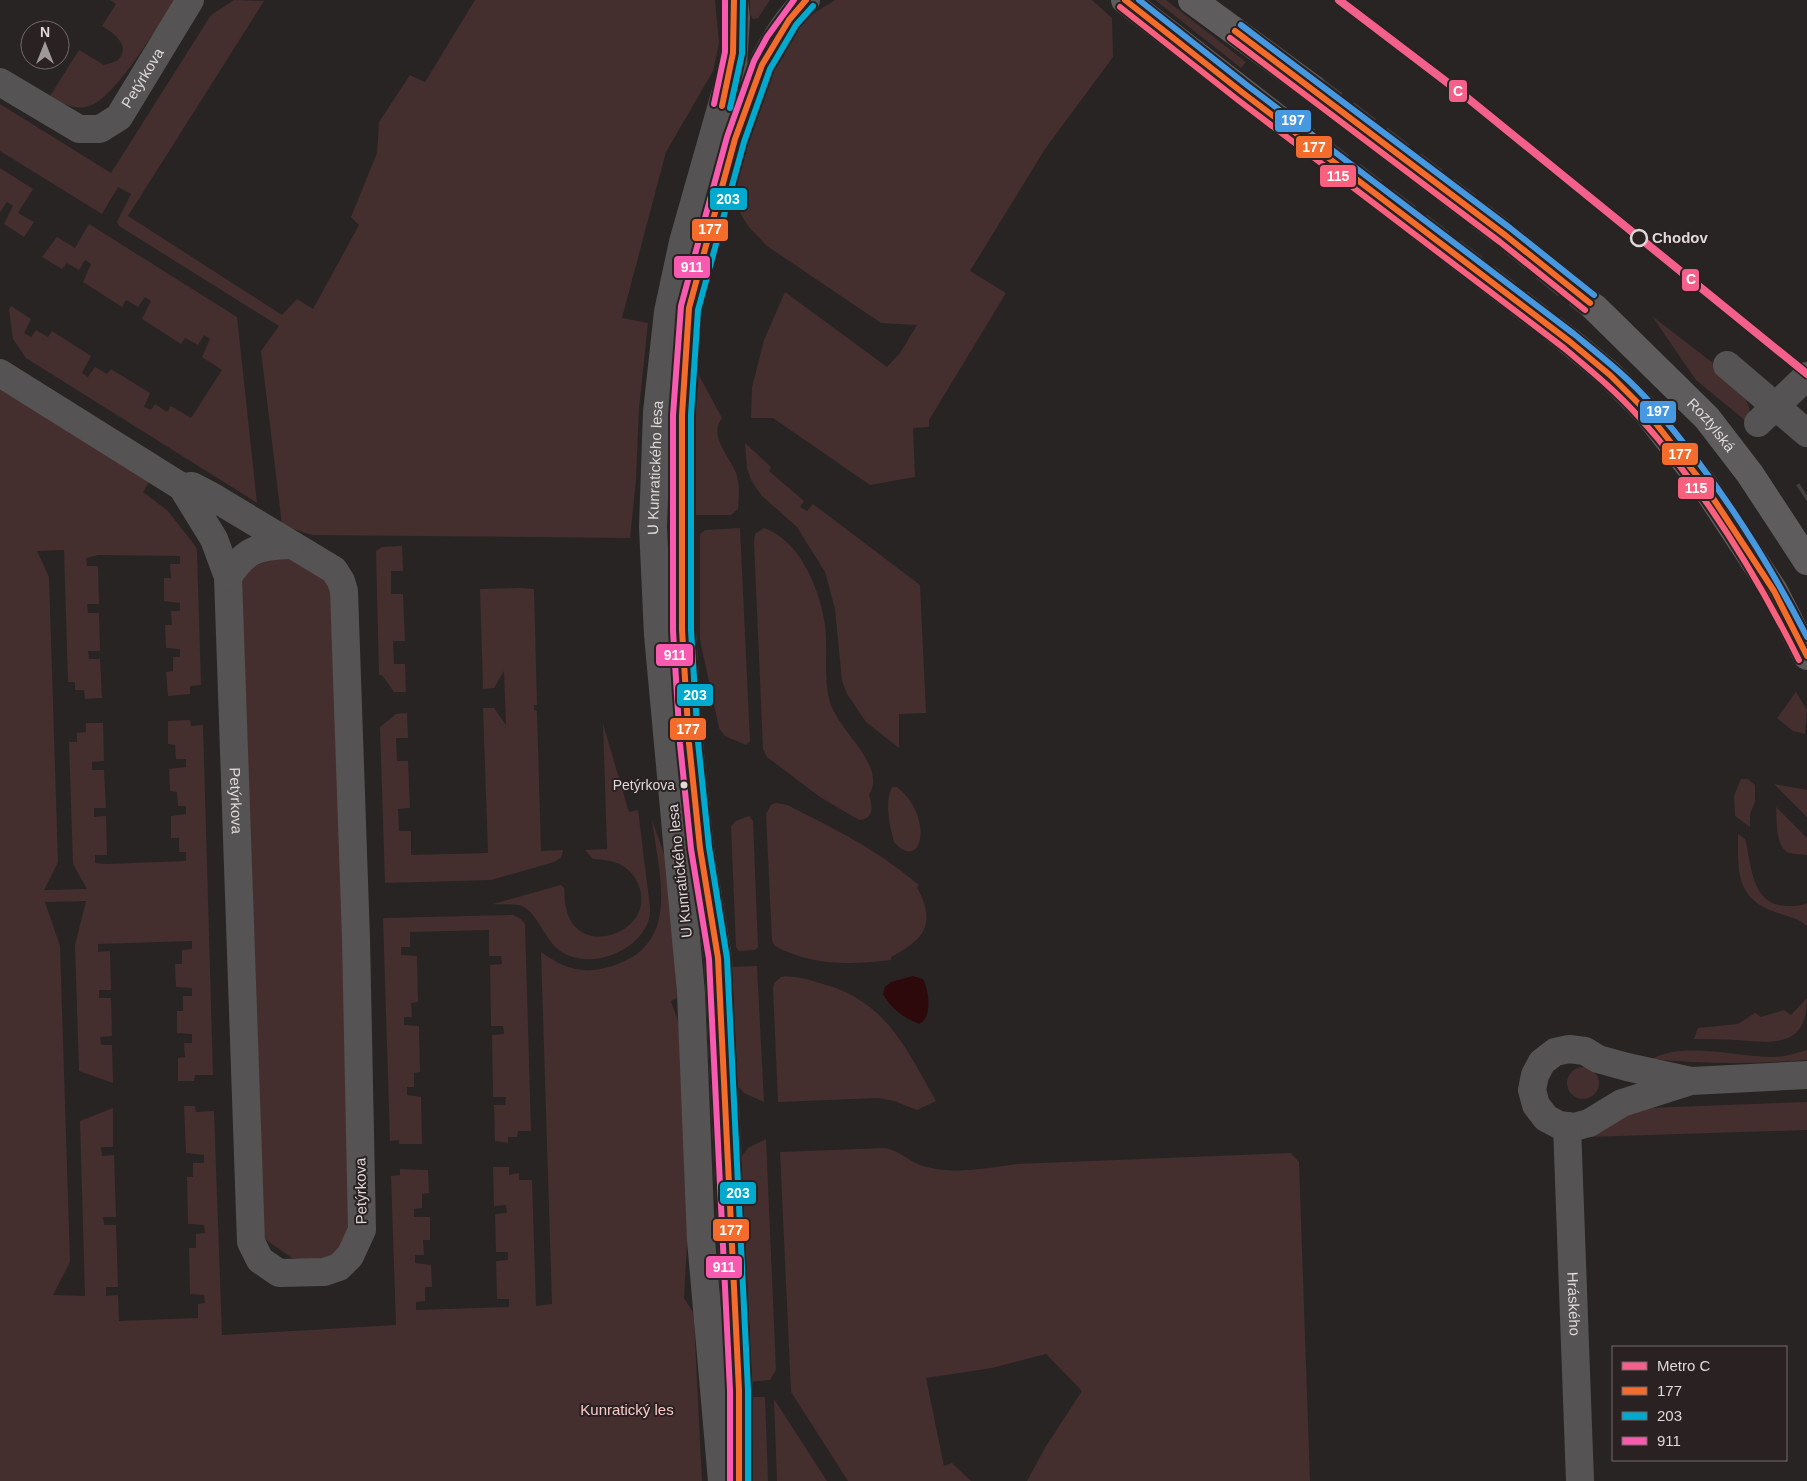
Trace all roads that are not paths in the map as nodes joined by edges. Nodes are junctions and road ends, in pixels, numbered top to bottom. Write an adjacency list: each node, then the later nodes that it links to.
1 (190, 0): 6 (street, Petýrkova)
2 (734, 0): 26 (street, U Kunratického lesa)
3 (806, 0): 27 (street, U Kunratického lesa)
4 (1125, 0): 8 (main road)
5 (1192, 0): 7 (main road)
6 (0, 82)
7 (1312, 88)
8 (1285, 124)
9 (1595, 308): 18 (main road, Roztylská)
10 (1569, 341): 20 (main road)
11 (1727, 365): 14 (street)
12 (0, 373): 16 (street, Petýrkova)
13 (1807, 376): 14 (street)
14 (1767, 415): 15 (street)
15 (1807, 433)
16 (182, 487): 17 (street, Petýrkova); 19 (street, Petýrkova)
17 (290, 545): 19 (street); 19 (street, Petýrkova)
18 (1807, 561)
19 (228, 577)
20 (1807, 656)
21 (1598, 1058): 23 (street); 24 (street); 25 (street)
22 (1807, 1075): 23 (street)
23 (1691, 1081): 24 (street)
24 (1601, 1114): 25 (street)
25 (1567, 1126): 28 (street, Hráského)
26 (722, 1481)
27 (739, 1481)
28 (1580, 1481)

